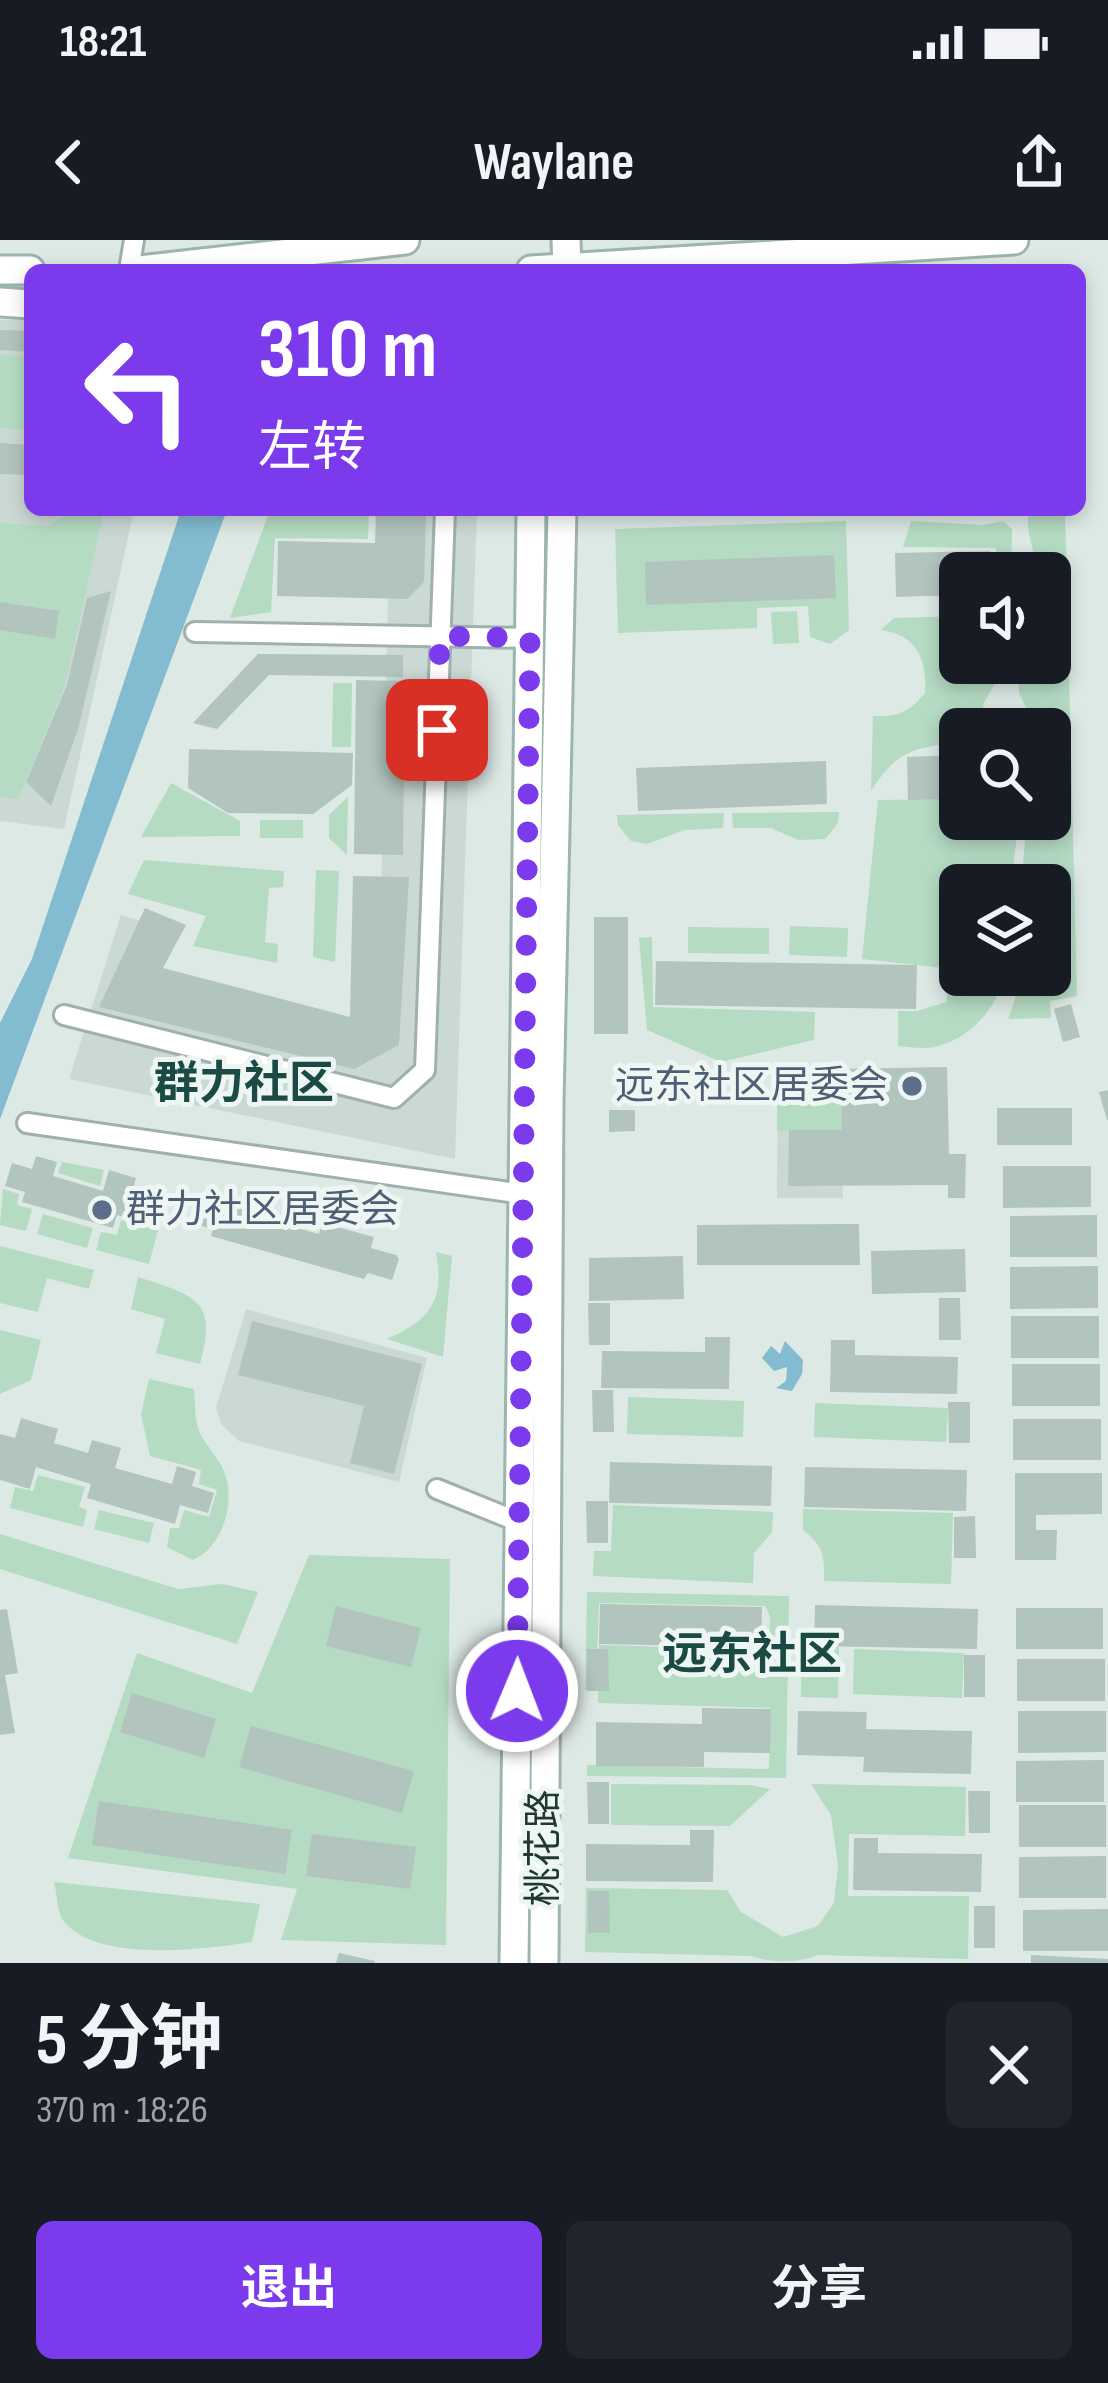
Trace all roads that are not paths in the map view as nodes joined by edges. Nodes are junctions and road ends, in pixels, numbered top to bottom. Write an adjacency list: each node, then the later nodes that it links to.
1 (406, 240): 4 (main road, bridge)
2 (1014, 240): 3 (main road)
3 (567, 259)
4 (193, 264)
5 (445, 516): 9 (street)
6 (531, 516): 10 (main road, 桃花路)
7 (562, 516): 17 (main road, 桃花路)
8 (195, 632): 9 (street)
9 (440, 636): 10 (street); 11 (street)
10 (530, 638): 13 (main road, 桃花路)
11 (64, 1016)
12 (27, 1123): 13 (street)
13 (523, 1194): 15 (main road, 桃花路)
14 (437, 1489): 15 (street)
15 (519, 1522): 16 (main road, 桃花路)
16 (514, 1963)
17 (544, 1963)

